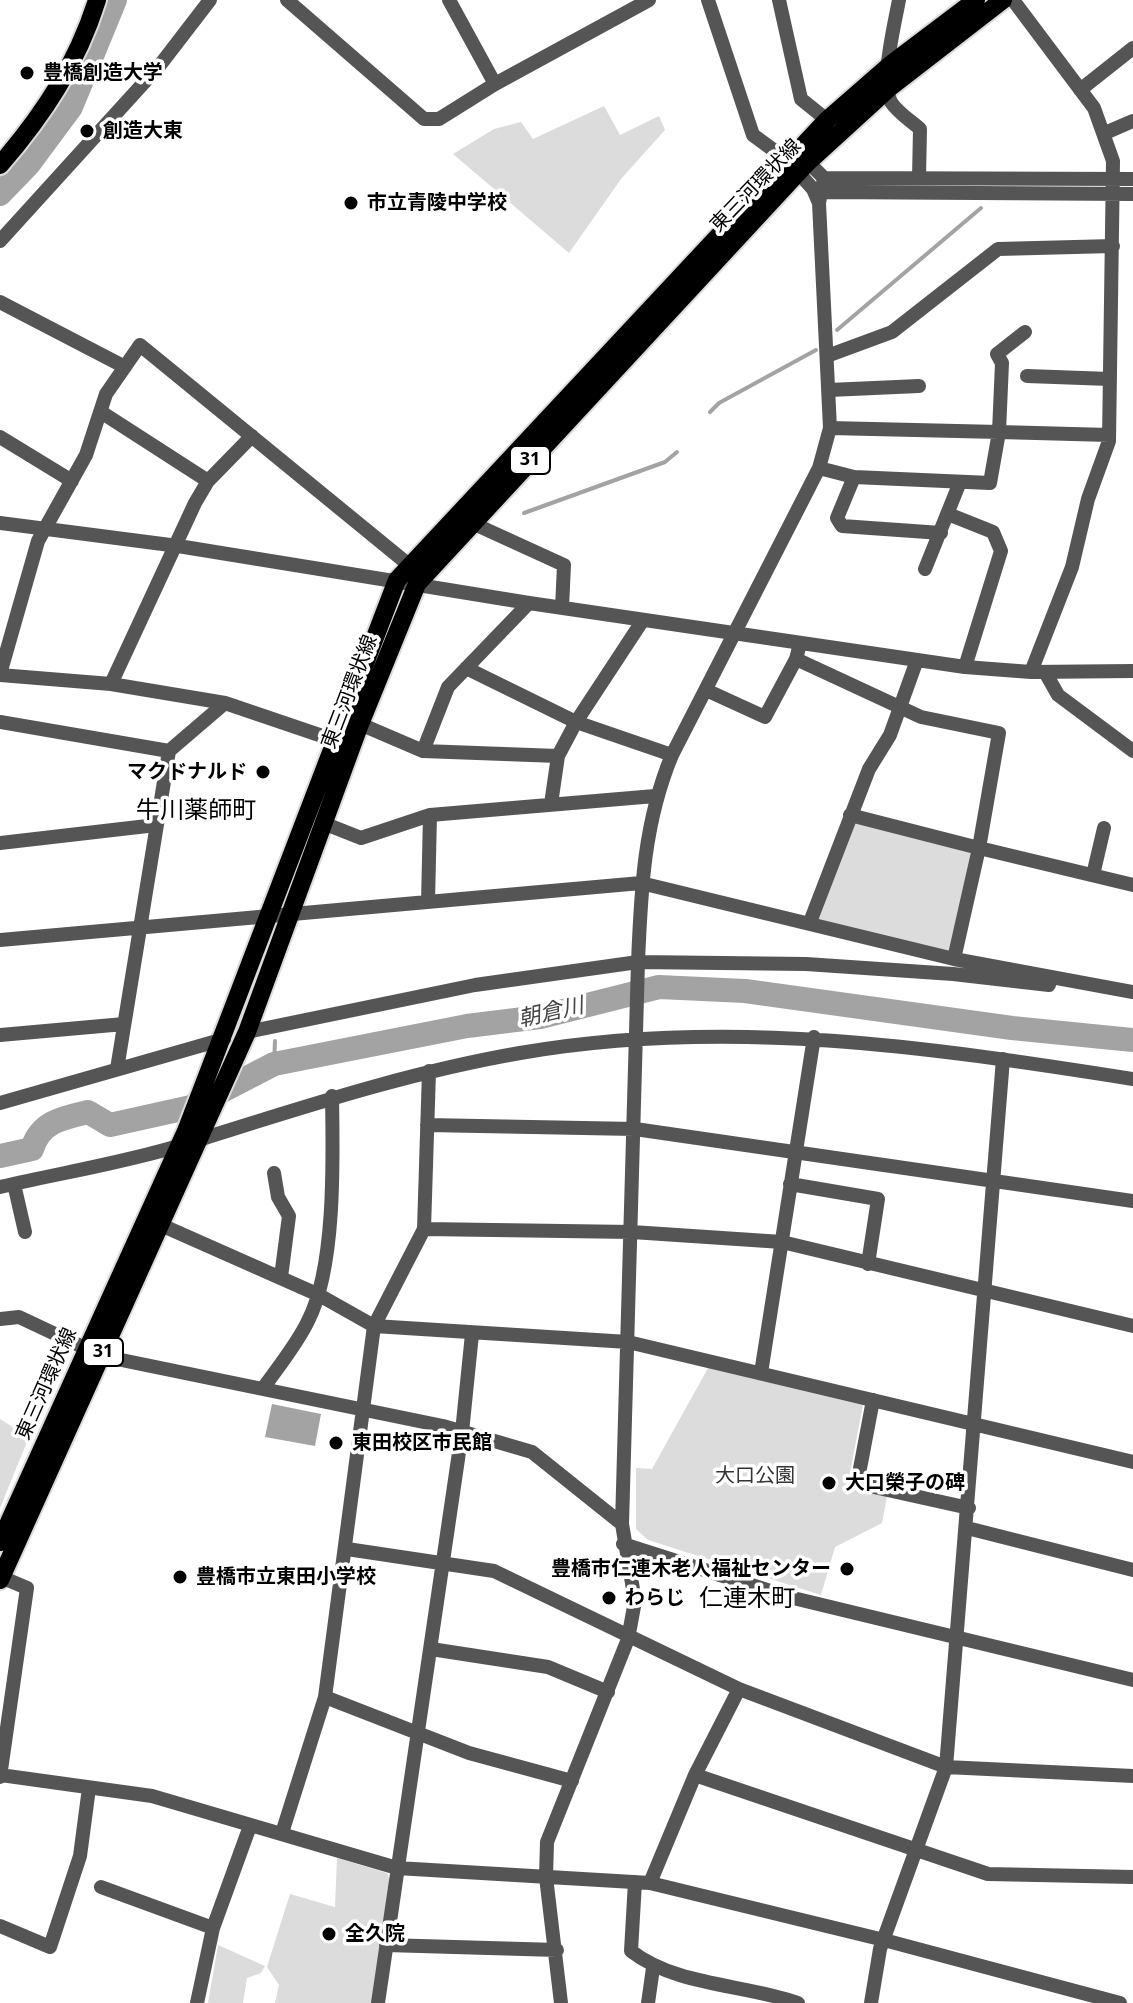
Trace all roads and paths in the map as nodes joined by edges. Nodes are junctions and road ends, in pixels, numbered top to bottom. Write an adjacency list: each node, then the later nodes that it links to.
1 (97, 0): 20 (main road)
2 (210, 0): 28 (street)
3 (287, 0): 14 (street)
4 (449, 0): 14 (street)
5 (649, 0): 14 (street)
6 (708, 0): 21 (street)
7 (779, 0): 17 (street)
8 (899, 0): 13 (street)
9 (976, 0): 13 (main road, 東三河環状線 / 31)
10 (1003, 0): 15 (main road, 東三河環状線 / 31)
11 (1013, 0): 16 (street)
12 (1133, 48): 16 (street)
13 (890, 65): 15 (street); 17 (main road, 東三河環状線 / 31)
14 (495, 84)
15 (888, 89): 21 (main road, 東三河環状線 / 31); 22 (street)
16 (1080, 90): 19 (street)
17 (827, 120): 21 (main road, 東三河環状線 / 31)
18 (1133, 121): 19 (street)
19 (1105, 133): 23 (street)
20 (0, 165)
21 (798, 166): 25 (street); 25 (street); 51 (main road, 東三河環状線 / 31); 56 (main road, 東三河環状線 / 31)
22 (919, 178): 23 (street); 25 (street)
23 (1113, 179): 24 (street); 27 (street)
24 (1133, 179)
25 (822, 191): 27 (street); 32 (street)
26 (1133, 194): 27 (street)
27 (1113, 195): 29 (street)
28 (0, 241)
29 (1113, 246): 32 (street); 35 (street)
30 (0, 302): 33 (street)
31 (1025, 332): 40 (street)
32 (827, 356): 37 (street)
33 (125, 367): 38 (street); 42 (street)
34 (1027, 376): 35 (street)
35 (1110, 379): 41 (street)
36 (919, 386): 37 (street)
37 (829, 390): 39 (street)
38 (101, 412): 46 (street); 47 (street)
39 (830, 428): 40 (street); 44 (street)
40 (999, 432): 41 (street); 48 (street)
41 (1109, 435): 68 (street)
42 (252, 436): 47 (street); 56 (street)
43 (0, 437): 46 (street)
44 (819, 468): 45 (street); 61 (street)
45 (854, 477): 48 (street); 53 (street)
46 (72, 481): 52 (street)
47 (208, 481): 54 (street)
48 (960, 482): 49 (street)
49 (948, 514): 53 (street); 65 (street)
50 (0, 523): 52 (street)
51 (472, 523): 57 (main road, 東三河環状線 / 31); 59 (street)
52 (46, 529): 54 (street); 69 (street)
53 (941, 533): 55 (street)
54 (178, 546): 56 (street); 70 (street)
55 (925, 569)
56 (403, 573): 57 (street); 77 (main road, 東三河環状線 / 31)
57 (417, 584): 58 (street); 76 (main road, 東三河環状線 / 31)
58 (529, 603): 59 (street); 66 (street)
59 (562, 608): 60 (street)
60 (643, 620): 61 (street); 75 (street)
61 (736, 634): 62 (street); 71 (street)
62 (800, 644): 63 (street); 64 (street)
63 (796, 659): 71 (street); 73 (street)
64 (917, 660): 65 (street); 73 (street)
65 (965, 667): 68 (street)
66 (466, 668): 75 (street); 79 (street)
67 (1133, 671): 68 (street)
68 (1038, 672): 80 (street)
69 (0, 675): 70 (street)
70 (111, 684): 72 (street)
71 (706, 690): 81 (street)
72 (225, 703): 77 (street); 78 (street)
73 (900, 709): 86 (street); 91 (street)
74 (0, 722): 78 (street)
75 (576, 722): 81 (street); 82 (street)
76 (360, 724): 79 (street); 87 (main road, 東三河環状線 / 31)
77 (337, 741): 97 (main road, 東三河環状線 / 31)
78 (169, 751): 88 (street)
79 (423, 751): 82 (street)
80 (1133, 751)
81 (672, 755): 83 (street)
82 (558, 756): 84 (street)
83 (655, 796): 84 (street); 93 (street)
84 (551, 804): 85 (street)
85 (430, 815): 87 (street); 95 (street)
86 (850, 815): 91 (street); 98 (street)
87 (323, 823): 96 (main road, 東三河環状線 / 31)
88 (156, 825): 90 (street); 99 (street)
89 (1104, 828): 92 (street)
90 (0, 843)
91 (979, 848): 92 (street); 101 (street)
92 (1093, 875): 94 (street)
93 (641, 883): 95 (street); 98 (street); 102 (street)
94 (1133, 885)
95 (428, 902): 96 (street)
96 (291, 912): 97 (street); 108 (main road, 東三河環状線 / 31)
97 (270, 918): 99 (street); 108 (main road, 東三河環状線 / 31)
98 (810, 922): 101 (street)
99 (140, 928): 100 (street); 104 (street)
100 (0, 940)
101 (954, 959): 103 (street)
102 (638, 965): 103 (street); 107 (street); 108 (street)
103 (1133, 993)
104 (124, 1024): 105 (street); 110 (street)
105 (0, 1035)
106 (814, 1037): 107 (street); 109 (street); 118 (street)
107 (638, 1038): 111 (street); 116 (street)
108 (233, 1040): 110 (street); 117 (main road, 東三河環状線 / 31)
109 (1003, 1059): 112 (street); 120 (street)
110 (117, 1069): 114 (street)
111 (429, 1071): 113 (street); 115 (street)
112 (1133, 1079)
113 (332, 1096): 117 (street); 132 (street)
114 (0, 1103)
115 (427, 1125): 116 (street); 125 (street)
116 (635, 1129): 118 (street); 127 (street)
117 (194, 1135): 122 (street); 124 (main road, 東三河環状線 / 31); 138 (main road, 東三河環状線 / 31)
118 (795, 1151): 120 (street); 121 (street)
119 (274, 1173): 130 (street)
120 (996, 1182): 123 (street); 131 (street)
121 (790, 1184): 128 (street); 129 (street)
122 (7, 1186): 126 (street)
123 (1133, 1201)
124 (161, 1225): 130 (street); 138 (main road, 東三河環状線 / 31)
125 (424, 1229): 127 (street); 134 (street)
126 (25, 1232)
127 (632, 1232): 128 (street); 137 (street)
128 (782, 1242): 129 (street); 139 (street)
129 (868, 1264): 131 (street)
130 (281, 1277): 132 (street)
131 (985, 1292): 135 (street); 143 (street)
132 (319, 1295): 134 (street); 140 (street)
133 (0, 1319): 138 (street)
134 (374, 1326): 136 (street); 142 (street)
135 (1133, 1326)
136 (472, 1334): 137 (street); 144 (street)
137 (628, 1342): 139 (street); 147 (street)
138 (94, 1352): 140 (street); 149 (main road, 東三河環状線 / 31); 154 (main road, 東三河環状線 / 31)
139 (761, 1373): 141 (street)
140 (264, 1387): 142 (street)
141 (873, 1400): 143 (street); 146 (street)
142 (365, 1409): 144 (street); 151 (street)
143 (973, 1422): 145 (street); 146 (street)
144 (462, 1432): 147 (street); 152 (street)
145 (1133, 1462)
146 (969, 1508): 148 (street)
147 (622, 1524): 150 (street)
148 (967, 1528): 153 (street); 155 (street)
149 (0, 1542)
150 (623, 1544): 155 (street); 156 (street)
151 (347, 1549): 152 (street); 161 (street)
152 (442, 1563): 156 (street); 157 (street)
153 (1133, 1570)
154 (1, 1578): 165 (street)
155 (957, 1635): 158 (street); 163 (street)
156 (628, 1639): 159 (street); 160 (street)
157 (431, 1649): 160 (street); 162 (street)
158 (1133, 1680)
159 (739, 1689): 163 (street); 164 (street)
160 (608, 1692): 167 (street)
161 (325, 1697): 162 (street); 170 (street)
162 (419, 1730): 167 (street); 172 (street)
163 (946, 1767): 166 (street); 171 (street)
164 (695, 1775): 171 (street); 175 (street)
165 (0, 1776): 168 (street)
166 (1133, 1776)
167 (572, 1781): 173 (street)
168 (89, 1788): 169 (street); 177 (street)
169 (250, 1826): 170 (street); 178 (street)
170 (282, 1833): 172 (street)
171 (916, 1851): 174 (street); 179 (street)
172 (397, 1868): 173 (street); 180 (street)
173 (546, 1877): 175 (street); 181 (street)
174 (1133, 1877)
175 (643, 1883): 179 (street); 182 (street)
176 (101, 1887): 178 (street)
177 (0, 1926)
178 (213, 1928): 183 (street)
179 (884, 1940): 188 (street); 189 (street)
180 (386, 1945): 181 (street); 184 (street)
181 (557, 1950): 185 (street)
182 (653, 1968): 186 (street); 187 (street)
183 (197, 2003)
184 (378, 2003)
185 (561, 2003)
186 (648, 2003)
187 (798, 2003)
188 (871, 2003)
189 (1120, 2003)

